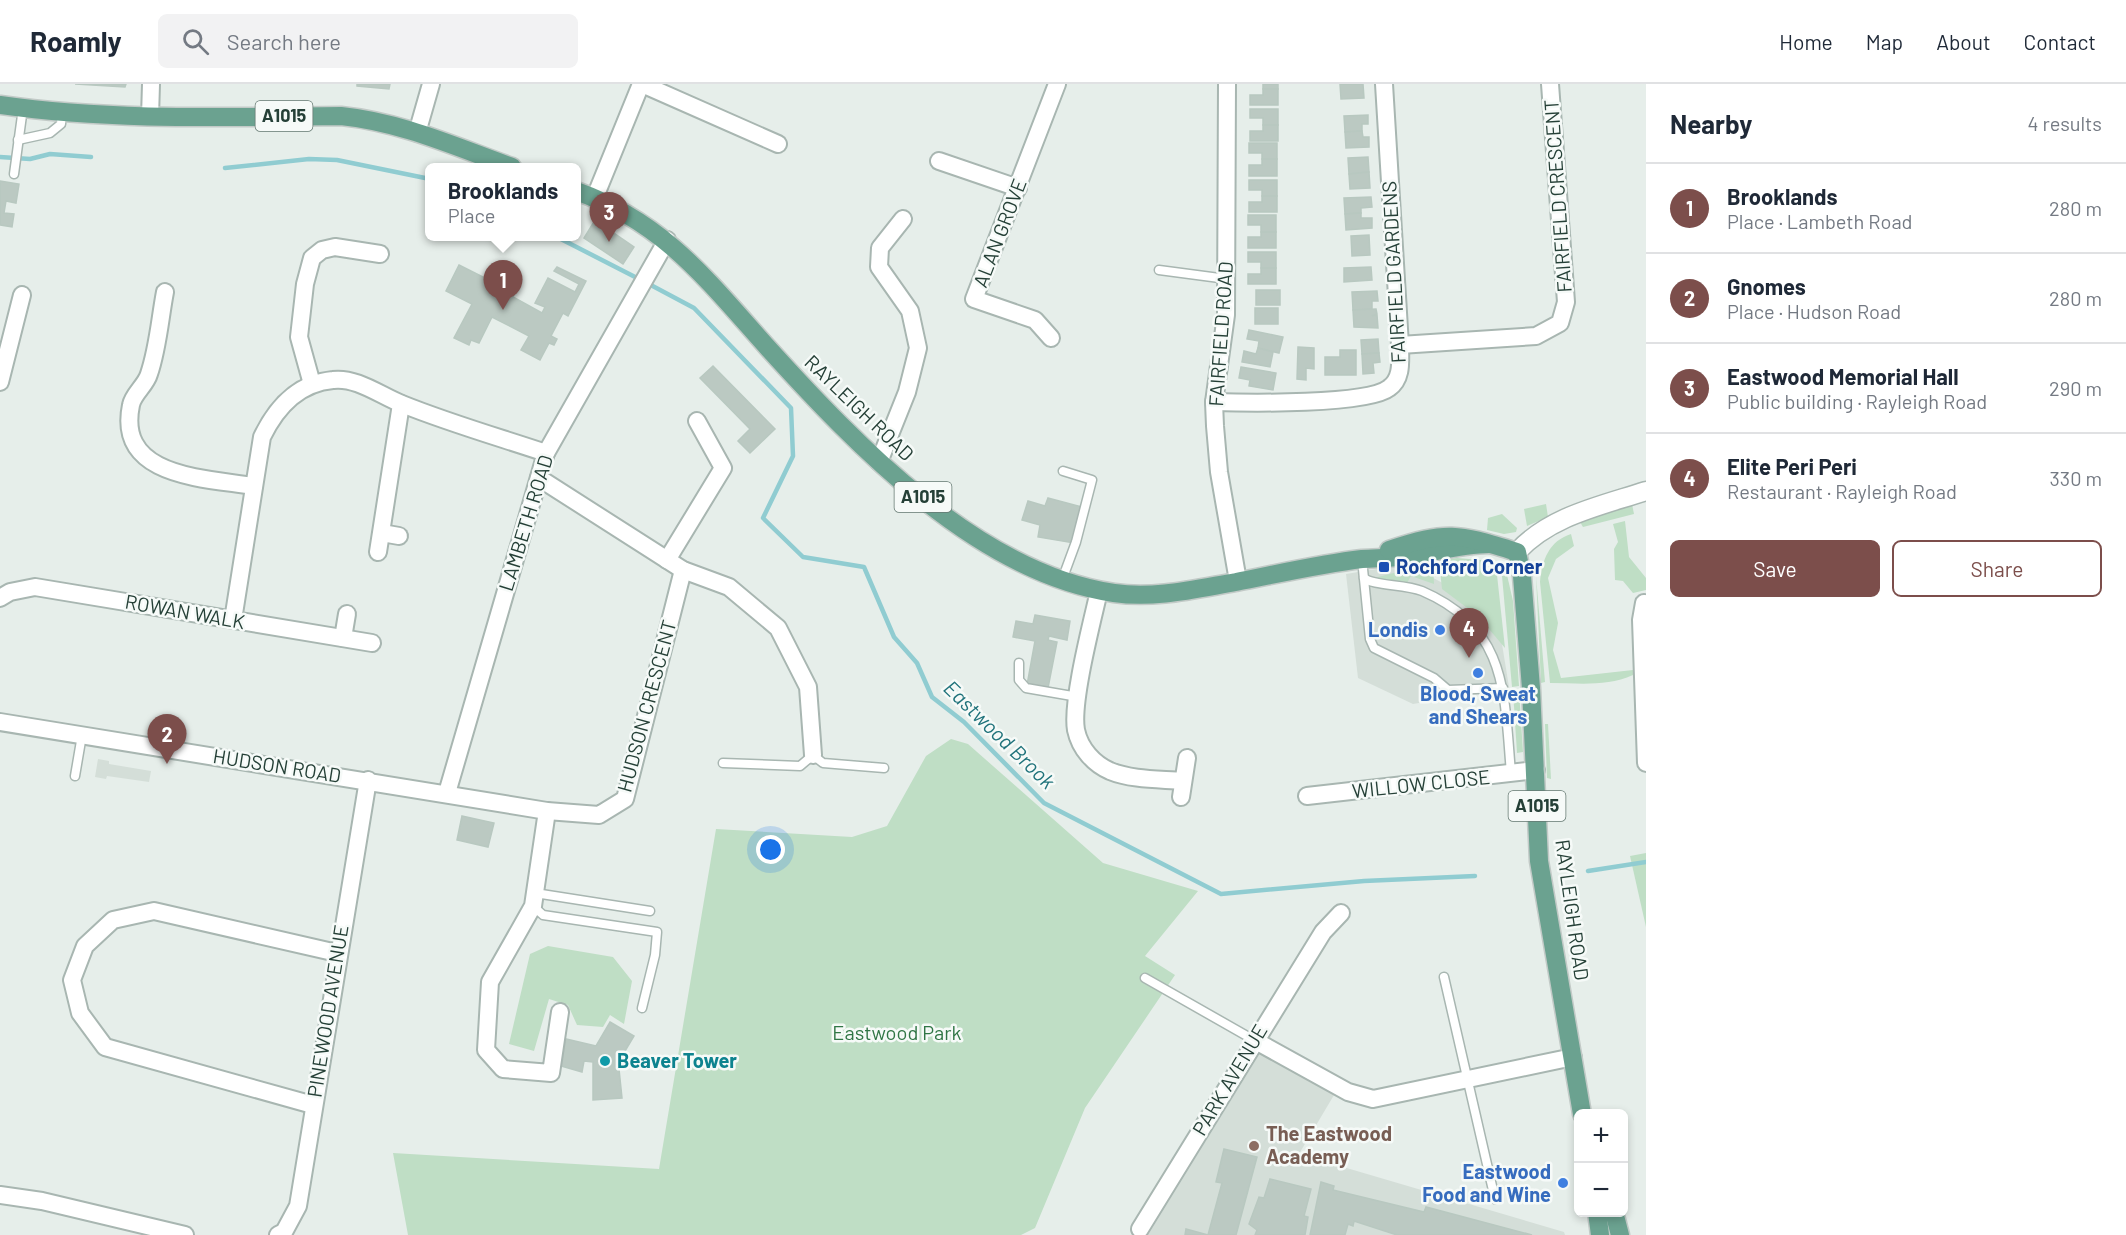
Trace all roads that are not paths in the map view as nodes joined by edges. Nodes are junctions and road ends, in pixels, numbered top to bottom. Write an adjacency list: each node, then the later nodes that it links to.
1 (151, 84): 11 (street)
2 (431, 84): 12 (street)
3 (641, 84): 14 (street); 20 (street)
4 (1057, 84): 18 (street, ALAN GROVE)
5 (1227, 84): 25 (street, FAIRFIELD ROAD)
6 (1384, 84): 29 (street, FAIRFIELD GARDENS)
7 (1550, 84): 29 (street, FAIRFIELD CRESCENT)
8 (0, 105): 9 (main road, A1015)
9 (23, 108): 10 (main road, A1015); 13 (lane)
10 (62, 113): 11 (main road, A1015); 13 (lane)
11 (150, 117): 12 (main road, A1015)
12 (417, 133): 16 (main road, A1015)
13 (18, 143): 17 (lane)
14 (778, 144)
15 (939, 161): 18 (street)
16 (498, 163)
17 (15, 171)
18 (1018, 188): 28 (street, ALAN GROVE)
19 (581, 193): 20 (main road, RAYLEIGH ROAD / A1015)
20 (595, 197): 22 (main road, RAYLEIGH ROAD / A1015)
21 (903, 219): 36 (street)
22 (667, 240): 35 (street, LAMBETH ROAD); 36 (main road, RAYLEIGH ROAD / A1015)
23 (380, 254): 31 (street)
24 (1159, 270): 25 (lane)
25 (1227, 279): 32 (street, FAIRFIELD ROAD)
26 (165, 292): 39 (street)
27 (22, 295): 30 (street)
28 (1051, 338)
29 (1400, 345): 32 (street, FAIRFIELD GARDENS)
30 (0, 382)
31 (312, 384): 33 (street); 39 (street)
32 (1215, 402): 49 (street, FAIRFIELD ROAD)
33 (401, 404): 35 (street); 41 (street)
34 (697, 421): 45 (street)
35 (546, 453): 38 (street, LAMBETH ROAD)
36 (879, 462): 48 (main road, RAYLEIGH ROAD / A1015)
37 (1063, 471): 48 (lane)
38 (539, 478): 45 (street); 71 (street, LAMBETH ROAD)
39 (254, 486): 54 (street)
40 (1646, 491): 44 (street)
41 (382, 533): 42 (street); 43 (street)
42 (399, 536)
43 (378, 552)
44 (1517, 552): 46 (main road, RAYLEIGH ROAD / A1015); 67 (main road, RAYLEIGH ROAD / A1015)
45 (667, 560): 47 (street)
46 (1363, 569): 49 (main road, RAYLEIGH ROAD / A1015); 58 (lane); 58 (lane)
47 (683, 570): 62 (street); 73 (street, HUDSON CRESCENT)
48 (1062, 580): 50 (main road, RAYLEIGH ROAD / A1015)
49 (1238, 581): 50 (main road, RAYLEIGH ROAD / A1015)
50 (1099, 591): 59 (street)
51 (0, 598): 54 (street, ROWAN WALK)
52 (1644, 603): 65 (street)
53 (347, 614): 55 (street)
54 (232, 620): 55 (street, ROWAN WALK)
55 (343, 638): 56 (street, ROWAN WALK)
56 (372, 643)
57 (1018, 663): 59 (lane)
58 (1503, 688): 68 (lane)
59 (1078, 697): 63 (street)
60 (0, 722): 61 (street, HUDSON ROAD)
61 (82, 735): 69 (lane); 70 (street, HUDSON ROAD)
62 (813, 755): 64 (lane); 66 (lane)
63 (1187, 758)
64 (723, 763)
65 (1646, 763)
66 (884, 768)
67 (1536, 770): 68 (street, WILLOW CLOSE); 83 (main road, RAYLEIGH ROAD / A1015)
68 (1512, 774): 72 (street, WILLOW CLOSE)
69 (75, 776)
70 (368, 780): 71 (street, HUDSON ROAD); 77 (street, PINEWOOD AVENUE)
71 (447, 793): 73 (street, HUDSON CRESCENT)
72 (1307, 796)
73 (547, 811): 74 (street)
74 (534, 899): 75 (lane); 80 (lane); 81 (street)
75 (650, 911)
76 (1341, 913): 82 (street, PARK AVENUE)
77 (337, 953): 85 (street, PINEWOOD AVENUE); 85 (street)
78 (1145, 978): 82 (lane)
79 (1444, 978): 84 (lane)
80 (642, 1008)
81 (560, 1012)
82 (1254, 1040): 84 (street); 92 (street, PARK AVENUE)
83 (1573, 1058): 84 (street); 86 (main road, RAYLEIGH ROAD / A1015); 87 (main road, RAYLEIGH ROAD / A1015)
84 (1468, 1080): 89 (lane)
85 (313, 1105): 93 (street, PINEWOOD AVENUE)
86 (1581, 1109)
87 (1587, 1109)
88 (0, 1195): 94 (street)
89 (1495, 1199)
90 (1598, 1217): 95 (main road)
91 (1615, 1217): 96 (main road)
92 (1140, 1228)
93 (283, 1234)
94 (185, 1235)
95 (1600, 1235)
96 (1620, 1235)

